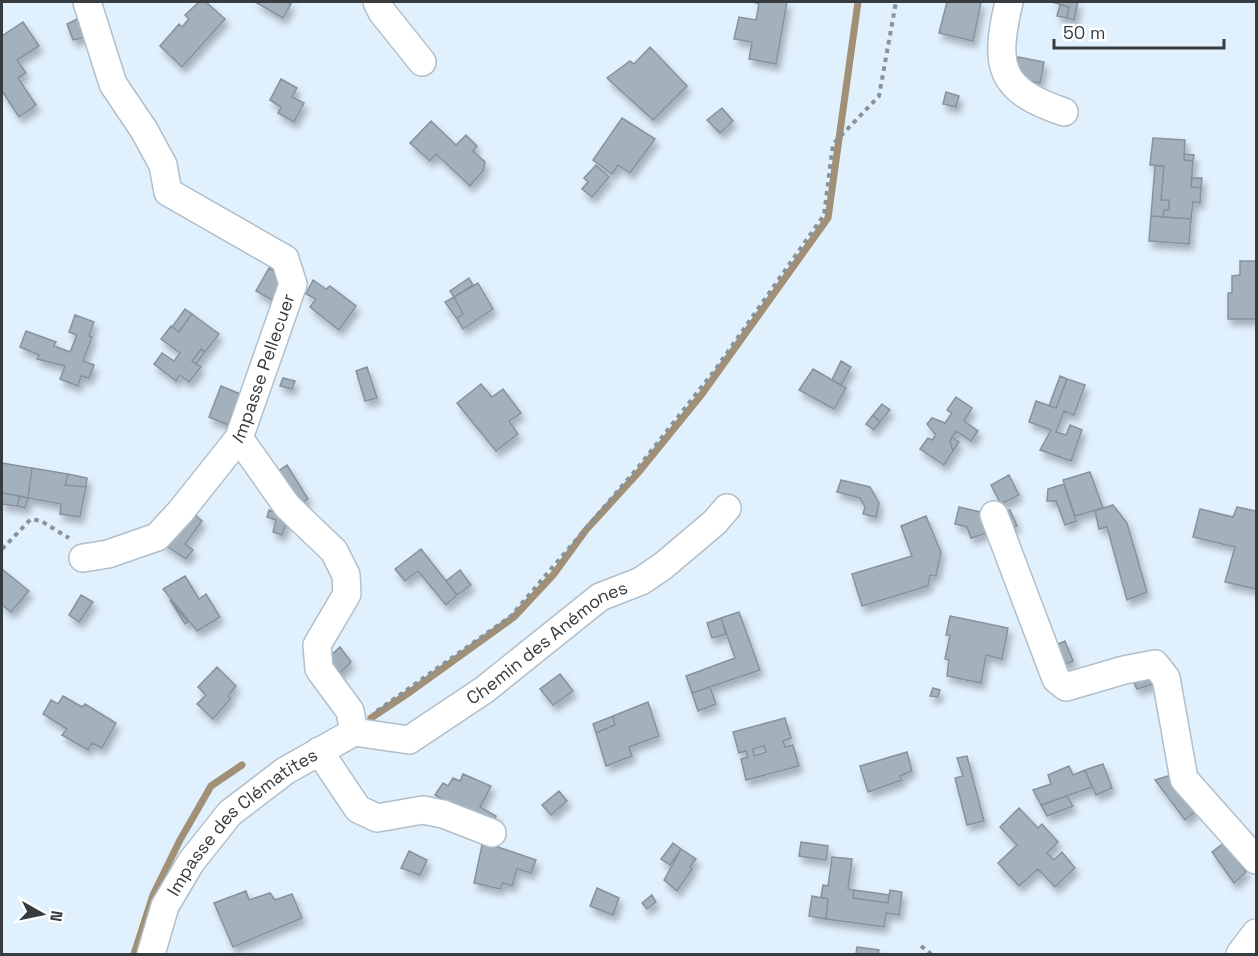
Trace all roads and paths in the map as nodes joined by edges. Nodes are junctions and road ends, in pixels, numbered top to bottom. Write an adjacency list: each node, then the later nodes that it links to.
1 (87, 2): 7 (street, Impasse Pellecuer)
2 (377, 2): 5 (street)
3 (896, 2): 12 (path)
4 (1010, 2): 6 (street)
5 (422, 62)
6 (1064, 112)
7 (239, 438): 11 (street, Impasse Pellecuer); 12 (street)
8 (727, 508): 12 (street, Chemin des Anémones)
9 (994, 515): 15 (street)
10 (2, 549): 11 (path)
11 (84, 558)
12 (352, 721): 13 (street, Impasse des Clématites)
13 (319, 751): 14 (street); 18 (street, Impasse des Clématites)
14 (492, 833)
15 (1257, 860)
16 (1257, 933): 20 (street)
17 (921, 946): 19 (path)
18 (150, 954)
19 (931, 954)
20 (1240, 954)

